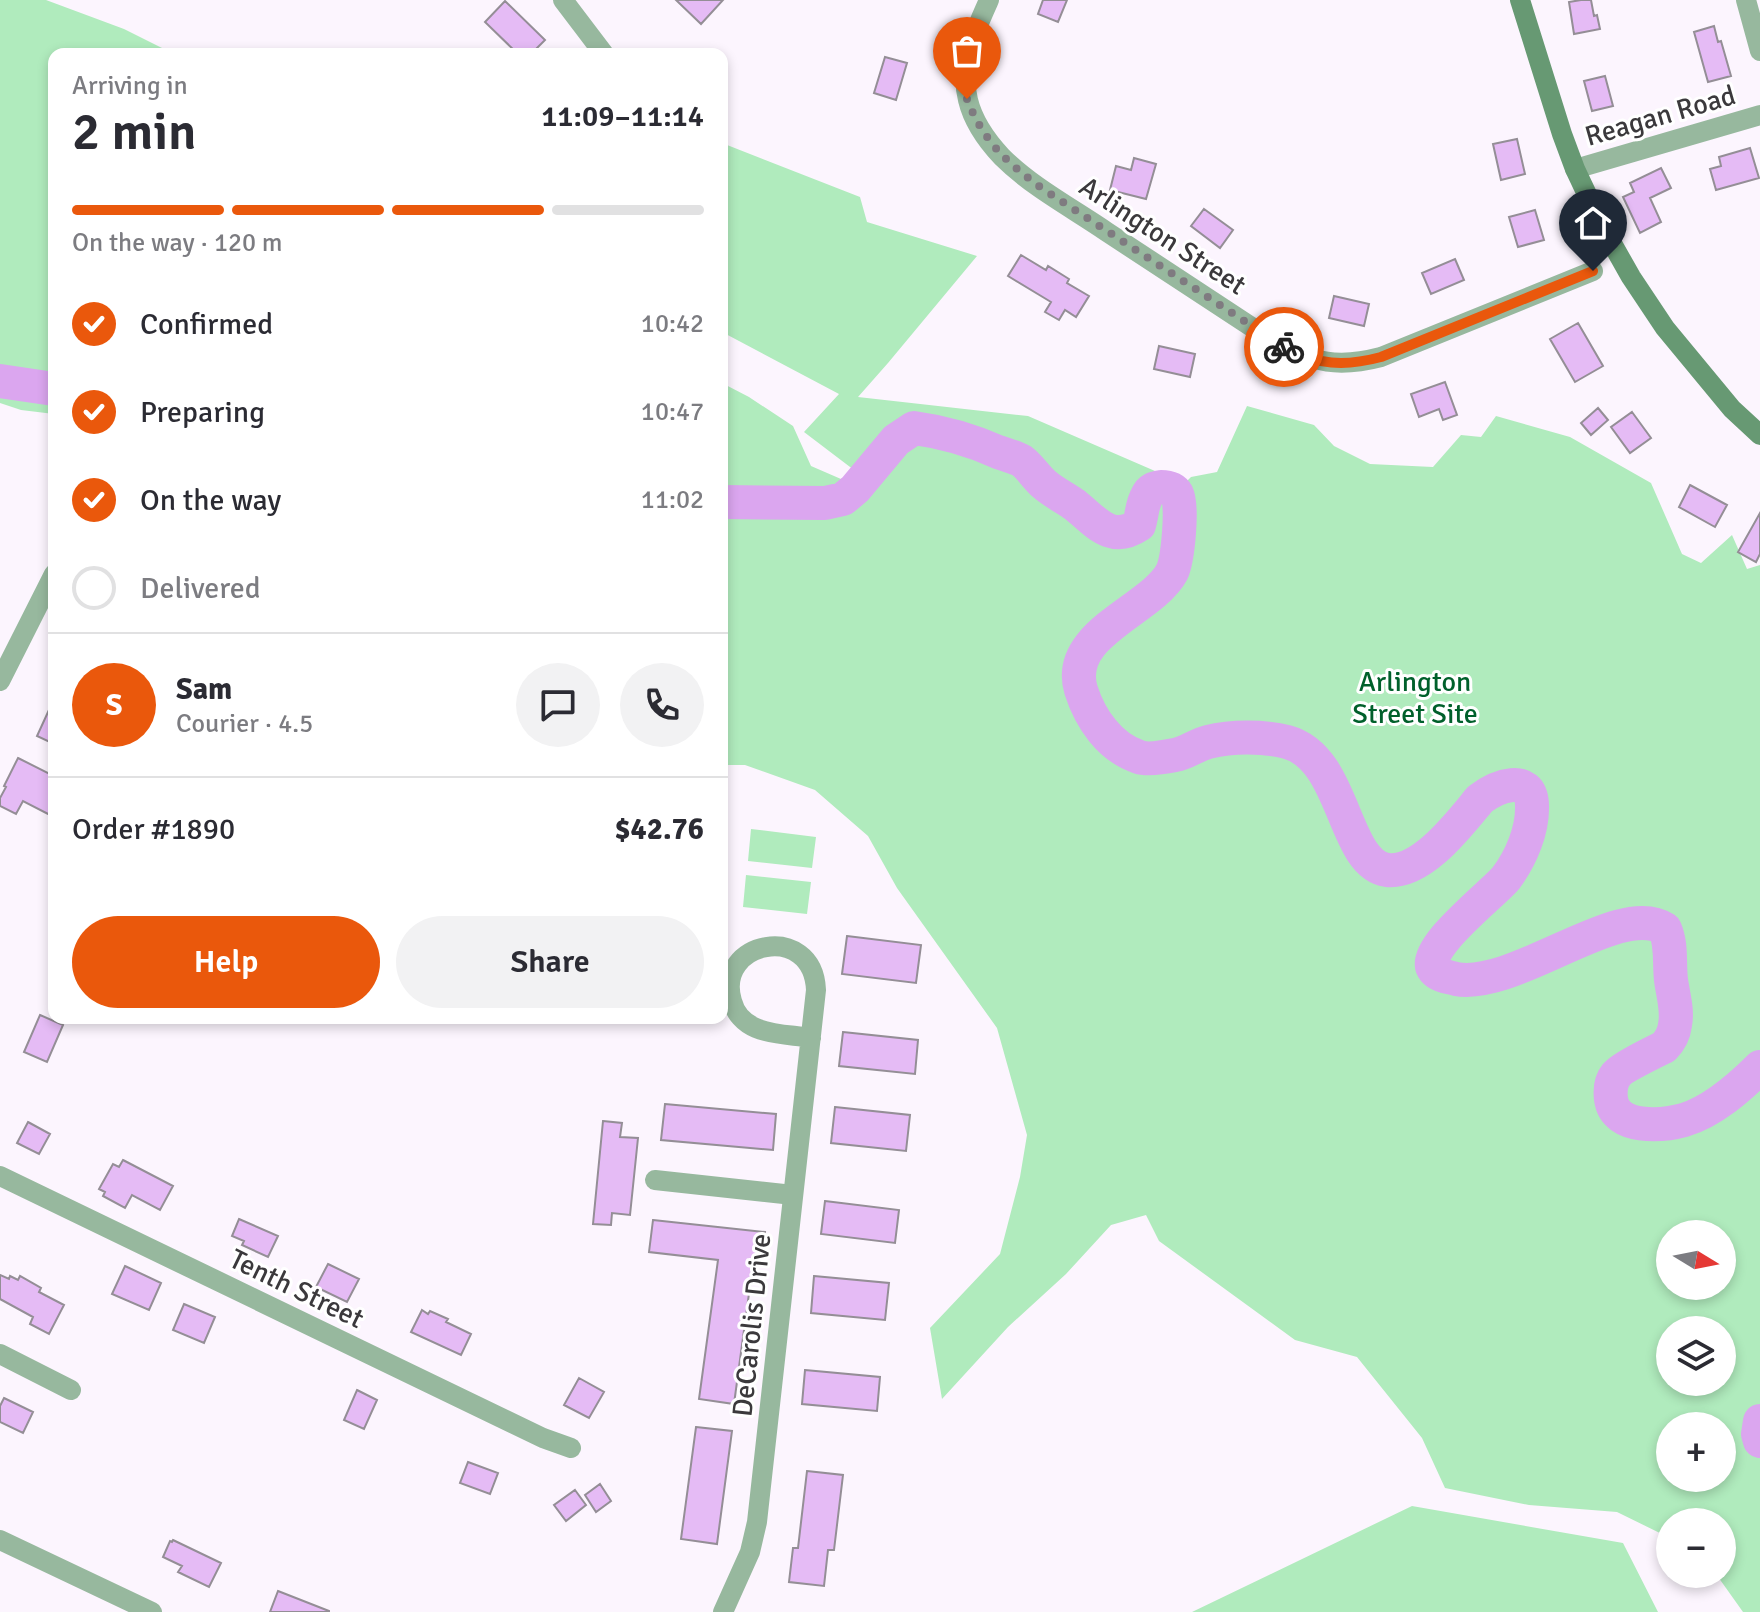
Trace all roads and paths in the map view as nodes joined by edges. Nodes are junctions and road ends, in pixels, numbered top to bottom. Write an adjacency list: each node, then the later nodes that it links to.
1 (563, 0): 5 (street)
2 (989, 0): 9 (street, Arlington Street)
3 (1520, 0): 8 (main road)
4 (1746, 0): 6 (street)
5 (599, 48)
6 (1760, 51)
7 (1760, 115): 8 (street, Reagan Road)
8 (1575, 169): 10 (main road)
9 (1593, 271)
10 (1760, 435)
11 (48, 586): 12 (street)
12 (0, 681)
13 (811, 1038): 13 (street, DeCarolis Drive); 16 (street, DeCarolis Drive)
14 (0, 1176): 19 (street, Tenth Street)
15 (655, 1180): 16 (street)
16 (793, 1195): 22 (street, DeCarolis Drive)
17 (0, 1354): 18 (street)
18 (71, 1390)
19 (571, 1448)
20 (0, 1540): 21 (street)
21 (152, 1612)
22 (723, 1612)

